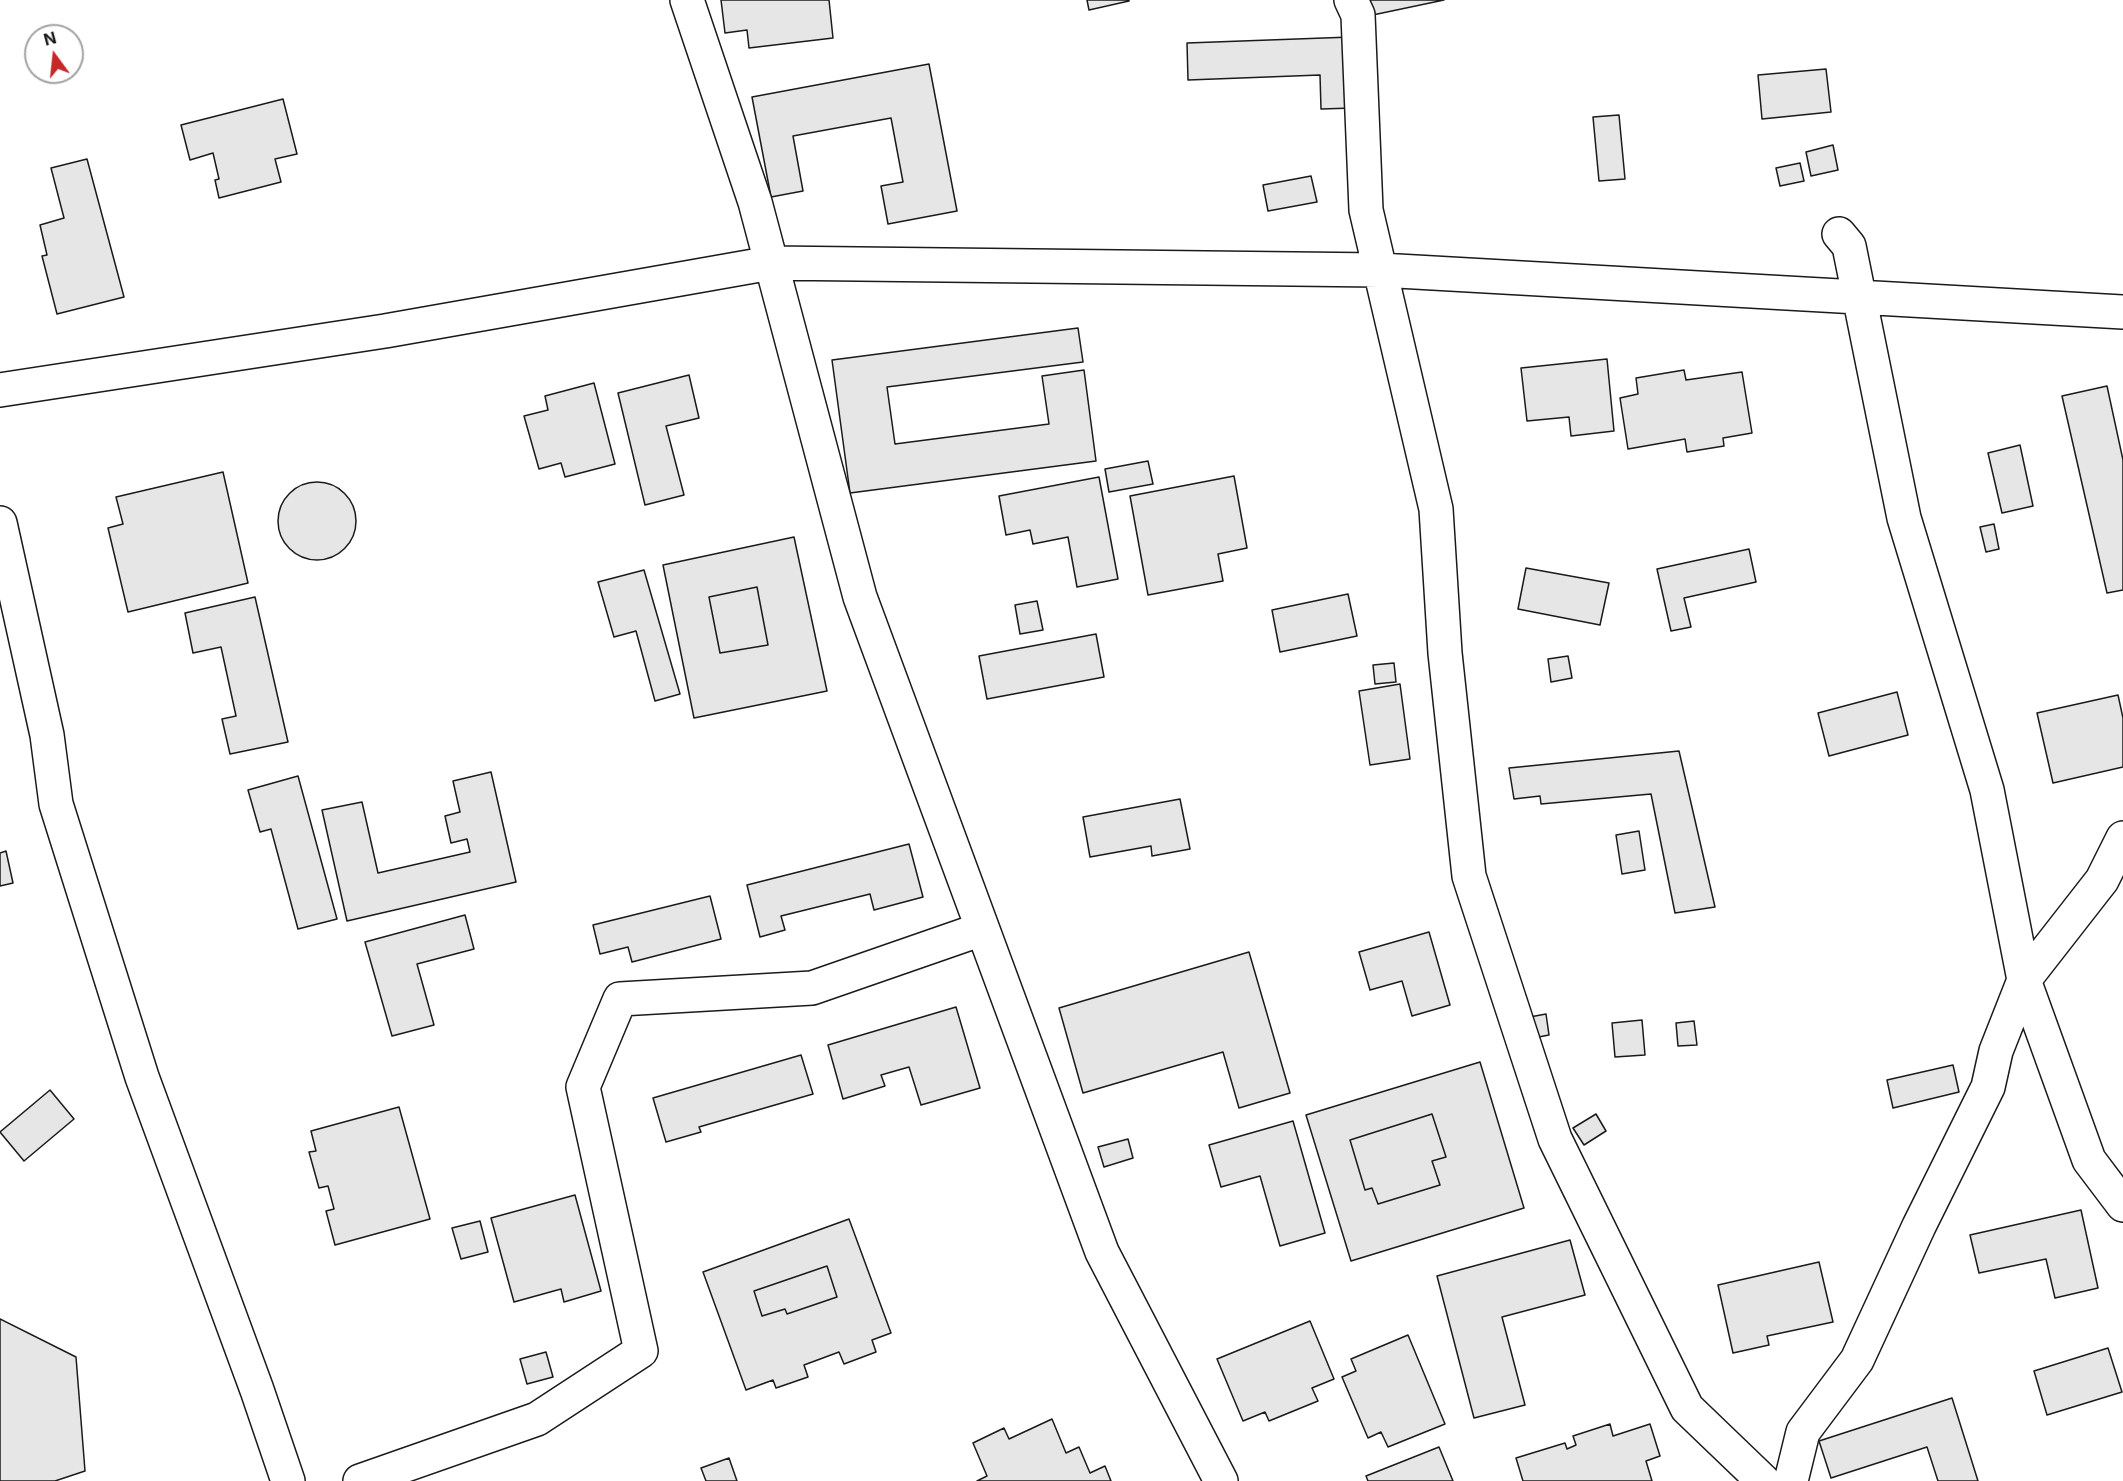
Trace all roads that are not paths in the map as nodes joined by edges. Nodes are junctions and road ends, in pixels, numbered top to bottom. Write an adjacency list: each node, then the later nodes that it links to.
1 (687, 0): 4 (street)
2 (1351, 0): 5 (street)
3 (1839, 234): 6 (street)
4 (771, 263): 5 (street); 8 (street); 11 (street)
5 (1380, 270): 6 (street); 17 (street)
6 (1859, 296): 7 (street); 12 (street)
7 (2123, 312)
8 (0, 390)
9 (0, 523): 14 (street)
10 (2123, 838): 12 (street)
11 (982, 929): 15 (street); 16 (street)
12 (2024, 980): 13 (street); 18 (street)
13 (2123, 1205)
14 (288, 1481)
15 (360, 1481)
16 (1221, 1481)
17 (1763, 1481)
18 (1791, 1481)

